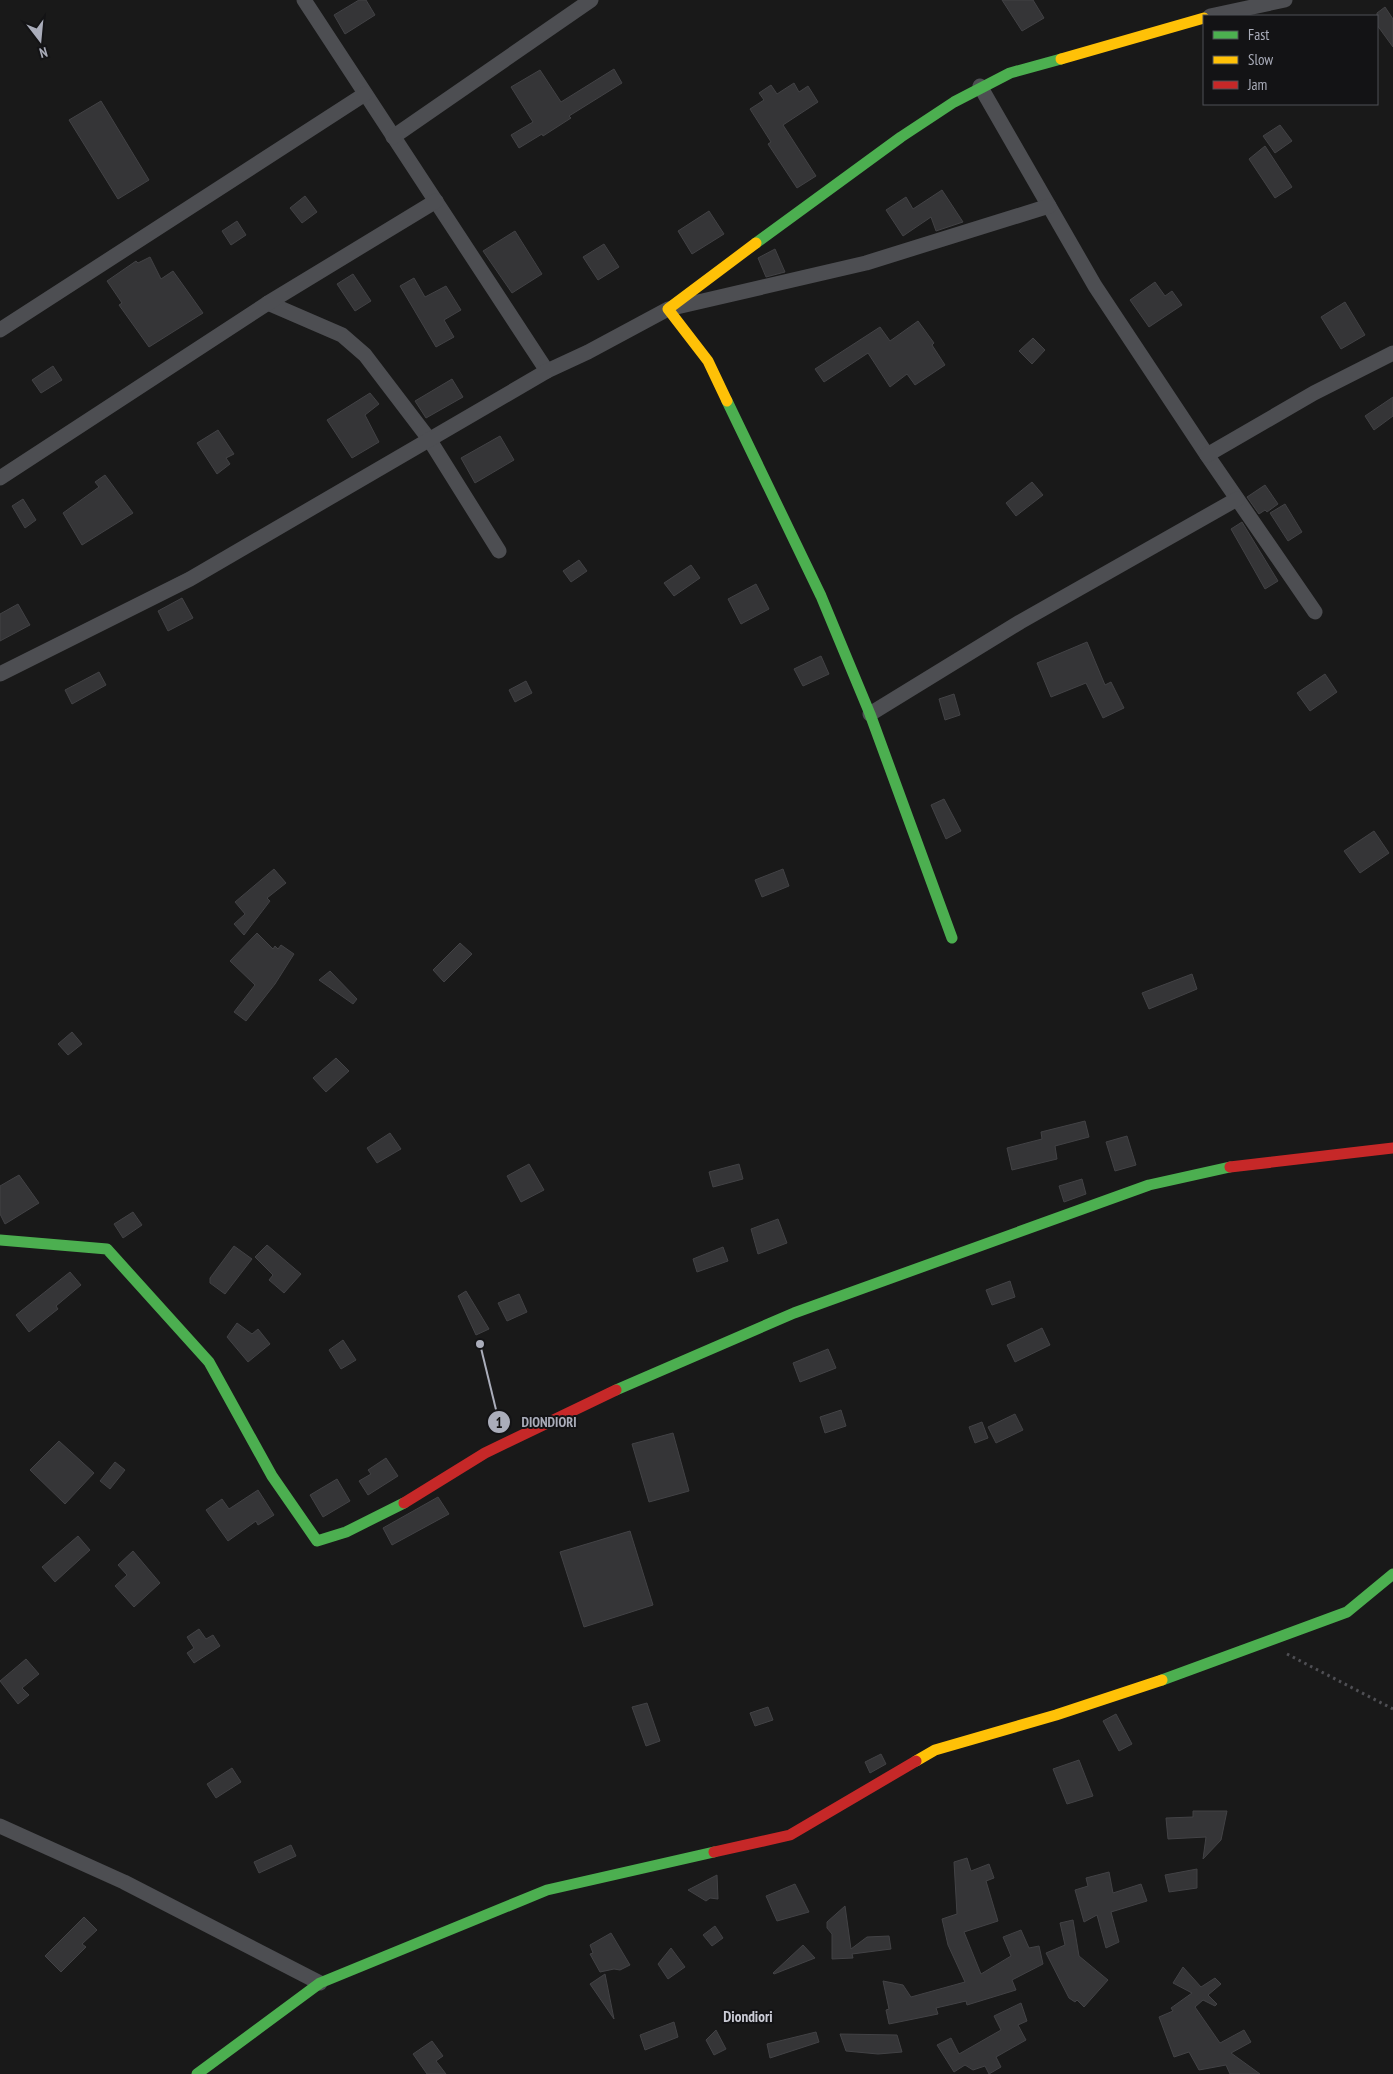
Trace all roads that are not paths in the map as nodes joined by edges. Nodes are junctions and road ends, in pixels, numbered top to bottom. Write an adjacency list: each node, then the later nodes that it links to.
1 (305, 0): 7 (street)
2 (592, 0): 8 (street)
3 (1285, 0): 4 (street)
4 (1215, 15)
5 (1203, 18): 6 (street)
6 (980, 86): 10 (street); 12 (street)
7 (365, 94): 8 (street); 13 (street)
8 (393, 137): 9 (street)
9 (436, 201): 11 (street); 15 (street)
10 (1049, 206): 12 (street); 17 (street)
11 (268, 303): 16 (street); 18 (street)
12 (668, 309): 15 (street); 23 (street)
13 (0, 330)
14 (1393, 353): 17 (street)
15 (548, 371): 16 (street)
16 (429, 439): 20 (street); 22 (street)
17 (1207, 455): 19 (street)
18 (0, 478)
19 (1237, 499): 21 (street); 23 (street)
20 (499, 551)
21 (1316, 612)
22 (0, 674)
23 (870, 714): 24 (street)
24 (952, 938)
25 (1393, 1148): 26 (street)
26 (0, 1240)
27 (1393, 1574): 29 (street)
28 (0, 1826): 29 (street)
29 (320, 1983): 30 (street)
30 (197, 2074)

